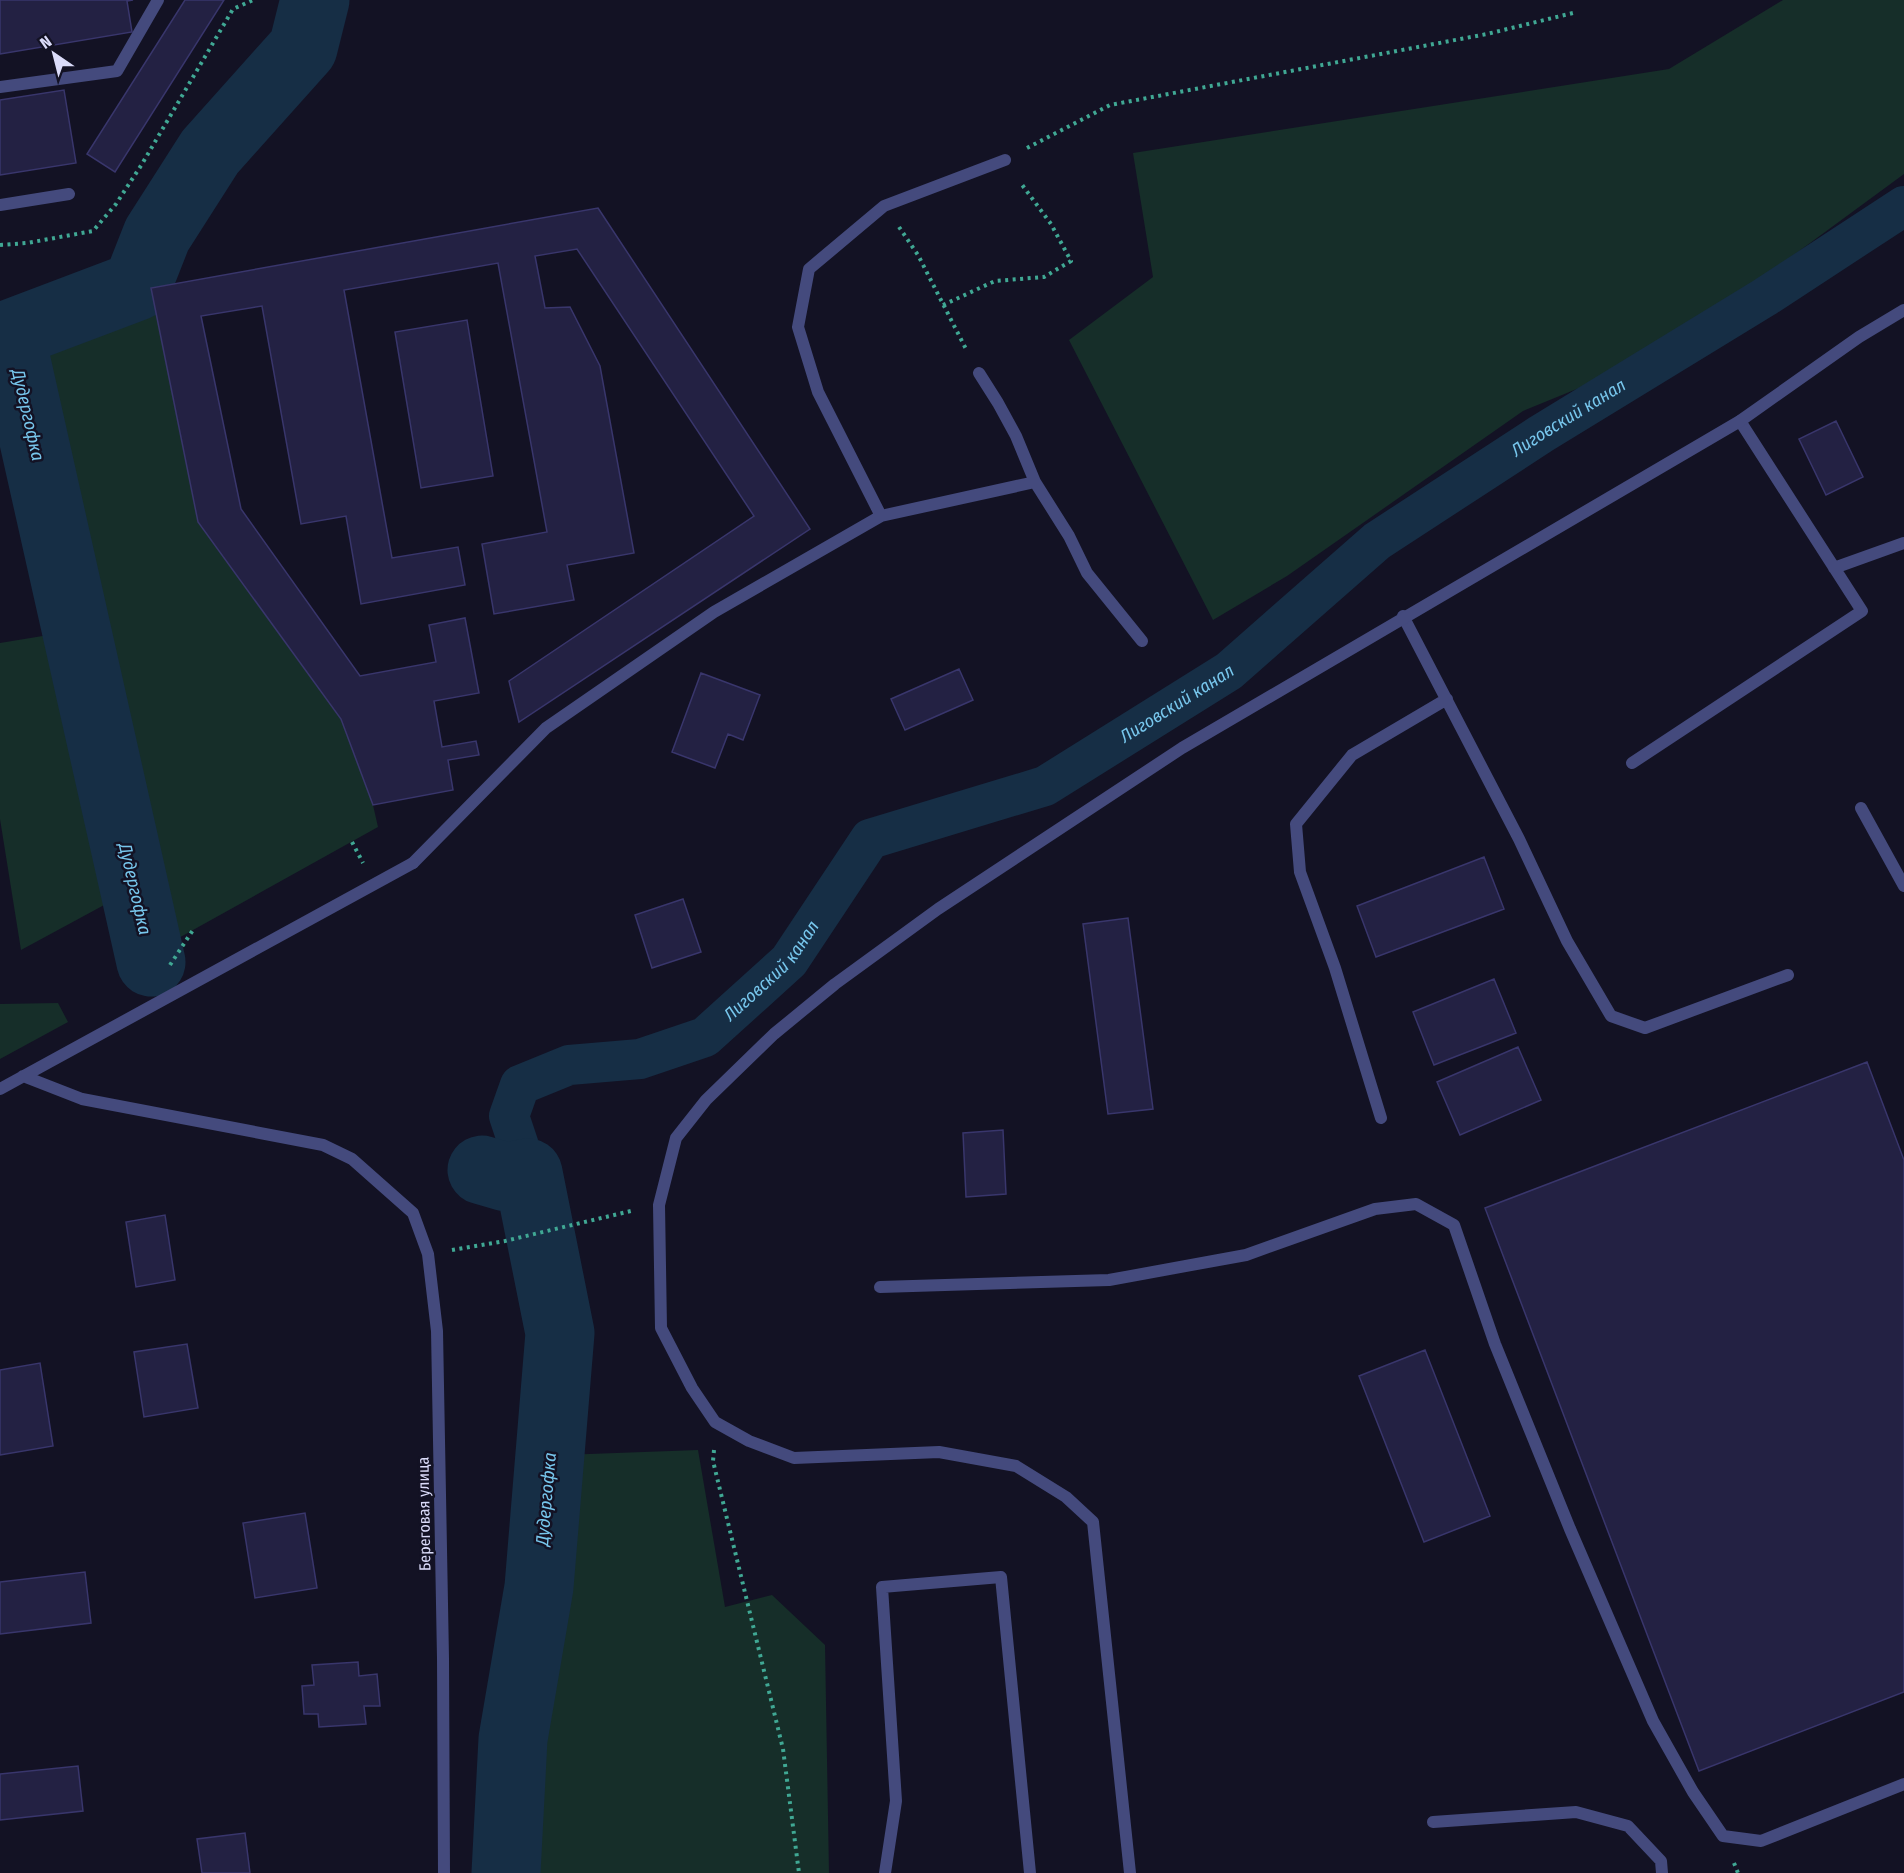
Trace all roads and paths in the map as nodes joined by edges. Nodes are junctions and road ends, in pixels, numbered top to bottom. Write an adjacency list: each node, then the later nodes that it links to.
1 (158, 0): 4 (street)
2 (253, 0): 9 (path)
3 (1577, 12): 5 (path)
4 (0, 87)
5 (1005, 160): 8 (street); 10 (path)
6 (69, 194): 7 (street)
7 (0, 205)
8 (884, 206): 10 (path); 15 (street)
9 (0, 245)
10 (943, 305): 12 (path)
11 (1904, 310): 13 (street)
12 (979, 373): 14 (street)
13 (1740, 421): 17 (street); 18 (street)
14 (1035, 482): 15 (street); 19 (street)
15 (881, 516): 29 (street)
16 (1904, 543): 17 (street)
17 (1834, 568): 21 (street)
18 (1403, 616): 20 (street); 32 (street)
19 (1142, 641)
20 (1447, 699): 28 (street); 31 (street)
21 (1632, 763)
22 (1861, 807): 25 (street)
23 (352, 842): 24 (path)
24 (368, 872)
25 (1904, 886)
26 (193, 930): 27 (path)
27 (169, 968)
28 (1788, 975)
29 (23, 1076): 30 (street); 33 (street, Береговая улица)
30 (0, 1089)
31 (1381, 1118)
32 (659, 1205): 33 (path); 35 (street)
33 (428, 1254): 38 (street, Береговая улица)
34 (880, 1287): 36 (street)
35 (715, 1422): 39 (path); 42 (street)
36 (1904, 1784)
37 (1433, 1822): 43 (street)
38 (444, 1873)
39 (799, 1873)
40 (885, 1873): 41 (street)
41 (1030, 1873)
42 (1130, 1873)
43 (1662, 1873)

